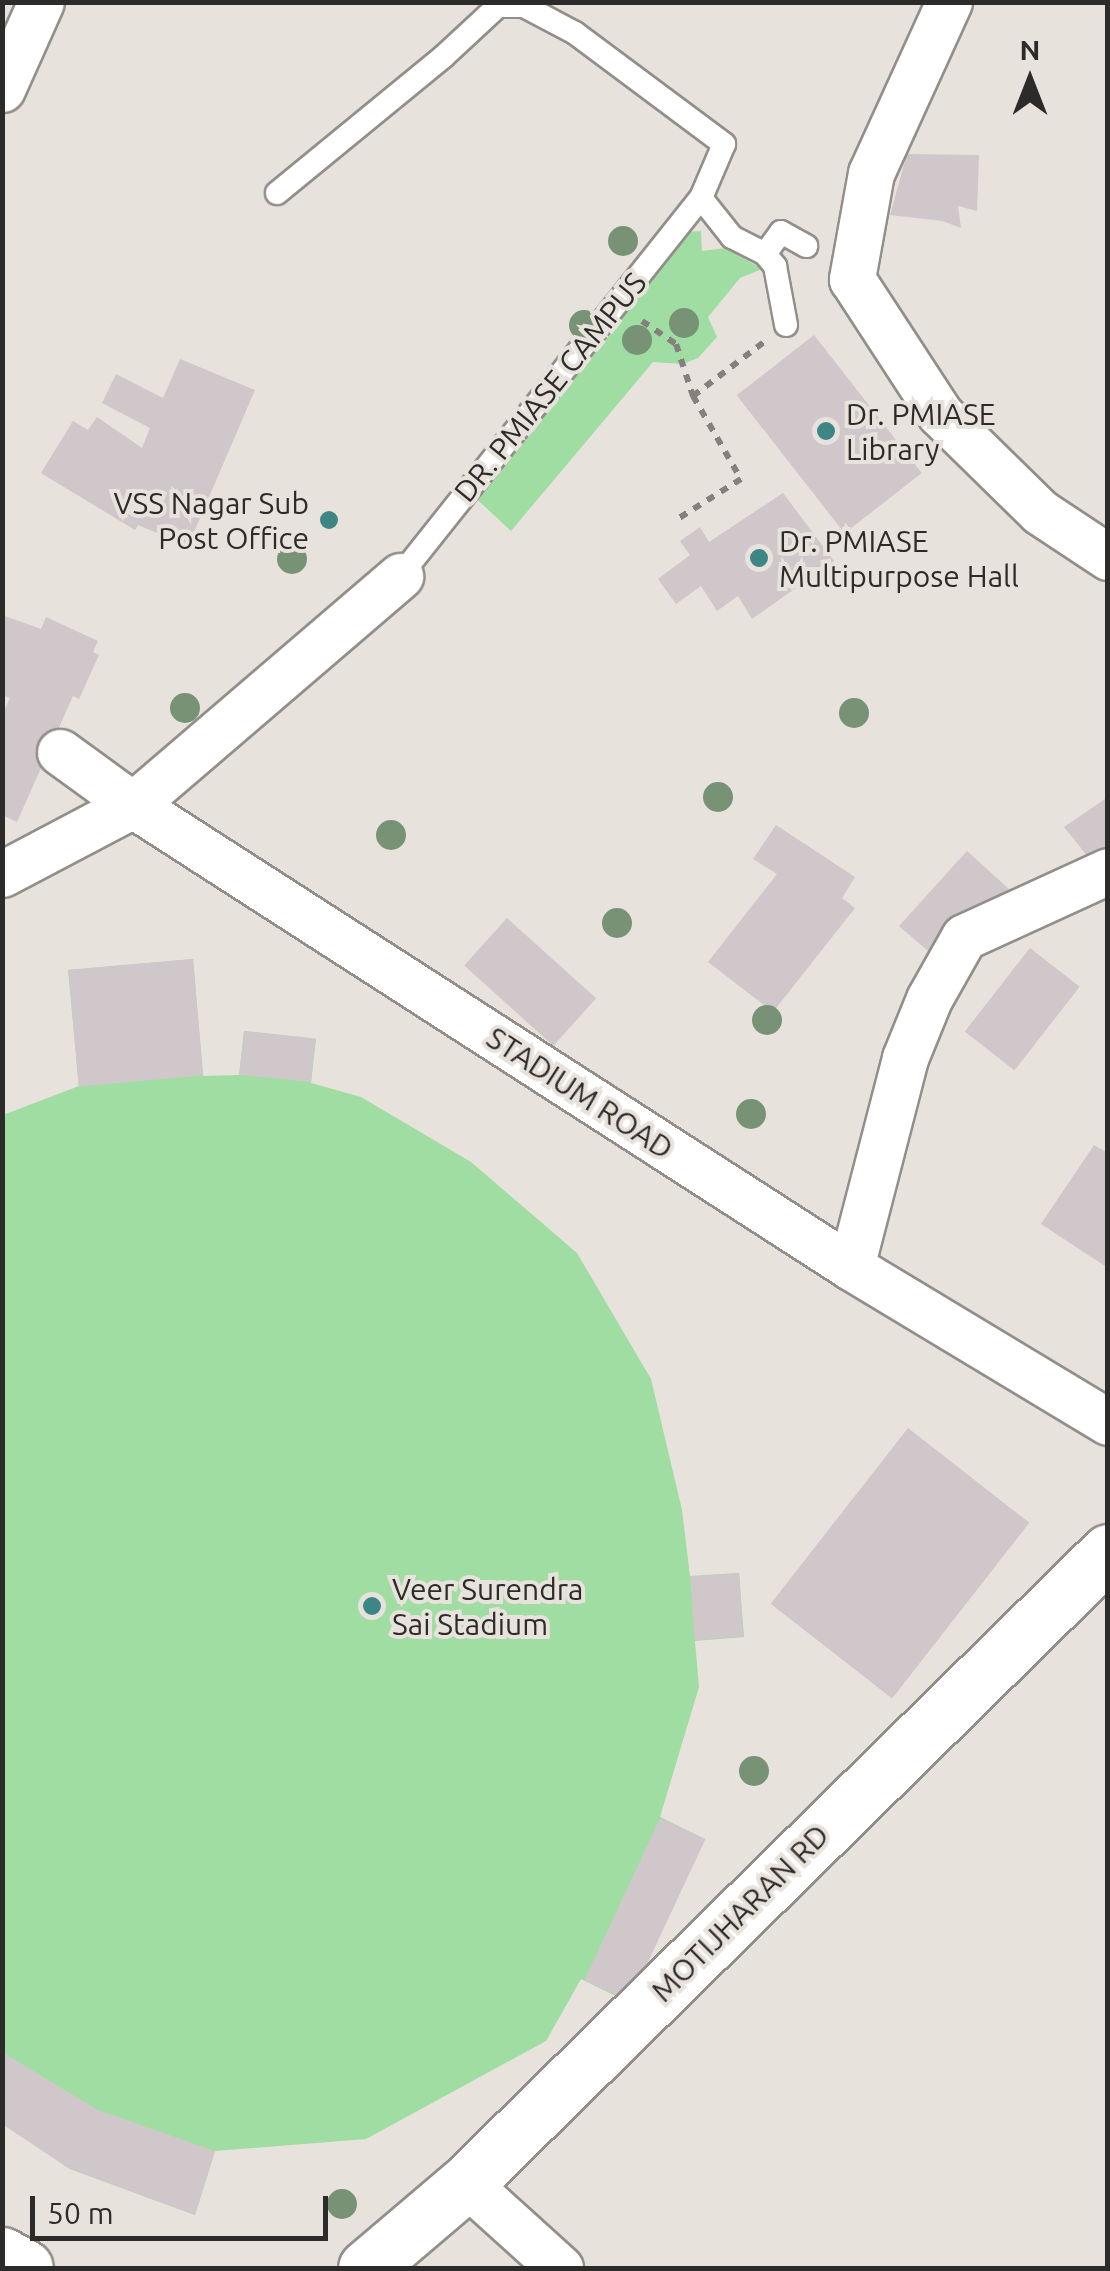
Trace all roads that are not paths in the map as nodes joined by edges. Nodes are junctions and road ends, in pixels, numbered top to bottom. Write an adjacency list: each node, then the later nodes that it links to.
1 (41, 2): 3 (street)
2 (948, 2): 9 (street)
3 (2, 89)
4 (277, 193): 5 (lane, DR. PMIASE CAMPUS)
5 (701, 198): 7 (lane); 10 (lane, DR. PMIASE CAMPUS)
6 (806, 246): 7 (lane)
7 (766, 254): 8 (lane)
8 (786, 325)
9 (1108, 557)
10 (400, 576): 12 (street)
11 (60, 752): 12 (street, STADIUM ROAD)
12 (133, 805): 14 (street); 15 (street, STADIUM ROAD)
13 (1108, 871): 15 (street)
14 (2, 874)
15 (851, 1267): 16 (street, STADIUM ROAD)
16 (1108, 1422)
17 (1108, 1552): 18 (main road, MOTIJHARAN RD)
18 (466, 2183): 21 (main road, MOTIJHARAN RD); 22 (street)
19 (2, 2255): 20 (main road)
20 (25, 2268)
21 (366, 2268)
22 (560, 2268)

